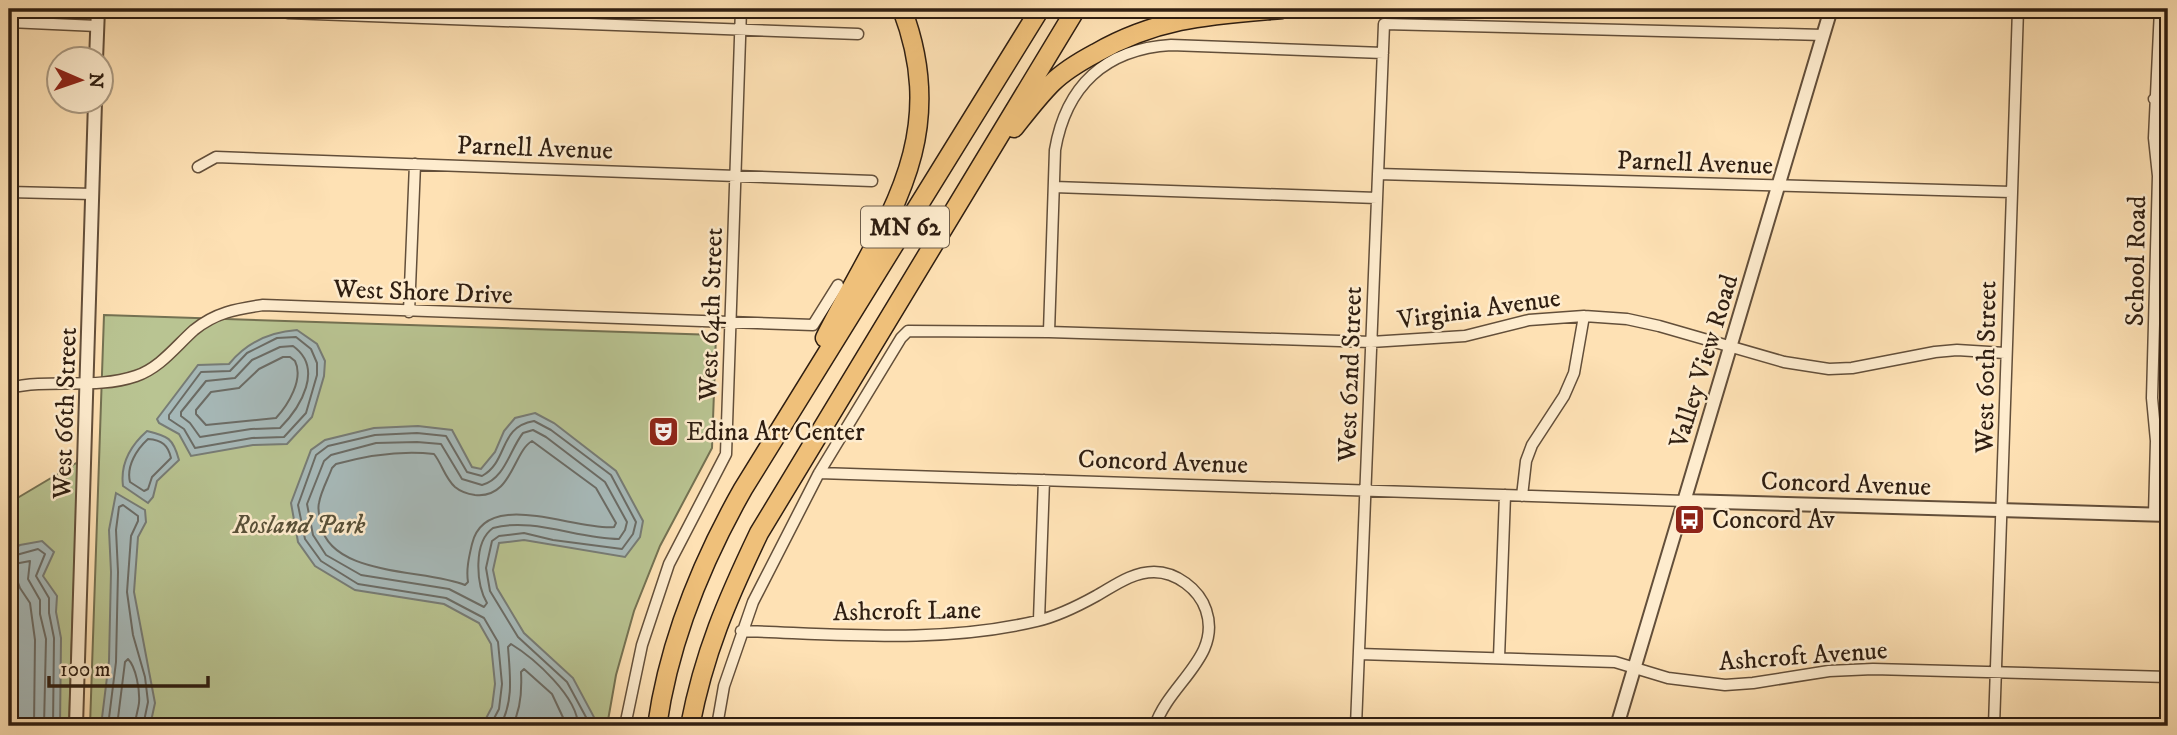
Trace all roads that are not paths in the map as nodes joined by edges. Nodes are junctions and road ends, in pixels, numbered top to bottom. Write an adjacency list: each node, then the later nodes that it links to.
1 (98, 9): 13 (street)
2 (741, 9): 14 (street, West 64th Street)
3 (902, 9): 44 (highway)
4 (1040, 9): 44 (highway, MN 62)
5 (1076, 9): 22 (highway, MN 62)
6 (1282, 9): 22 (highway)
7 (1831, 9): 16 (street, Valley View Road)
8 (2018, 9): 31 (street, West 60th Street)
9 (2160, 9): 19 (street, School Road)
10 (288, 13): 11 (street)
11 (423, 13): 14 (street)
12 (9, 22): 13 (street)
13 (97, 26): 17 (street)
14 (740, 29): 15 (street); 26 (street, West 64th Street)
15 (858, 34)
16 (1823, 35): 18 (street, West 62nd Street); 28 (street, Valley View Road)
17 (96, 46)
18 (1383, 54): 25 (street, West 62nd Street); 29 (street)
19 (2154, 99): 20 (street); 52 (street, School Road)
20 (2168, 99)
21 (96, 116): 32 (street, West 66th Street)
22 (988, 156): 64 (highway, MN 62)
23 (415, 164): 24 (street, Parnell Avenue); 26 (street, Parnell Avenue); 35 (street)
24 (198, 167)
25 (1378, 174): 28 (street, Parnell Avenue); 33 (street, West 62nd Street)
26 (735, 176): 27 (street, Parnell Avenue); 37 (street, West 64th Street)
27 (872, 181)
28 (1779, 185): 31 (street, Parnell Avenue); 40 (street, Valley View Road)
29 (1054, 187): 33 (street); 38 (street)
30 (9, 192): 32 (street)
31 (2011, 192): 41 (street, West 60th Street)
32 (93, 194): 42 (street, West 66th Street)
33 (1377, 198): 39 (street, West 62nd Street)
34 (838, 285): 37 (street, West Shore Drive)
35 (409, 312): 37 (street, West Shore Drive); 42 (street, West Shore Drive)
36 (1584, 316): 39 (street, Virginia Avenue); 40 (street, Virginia Avenue); 49 (street)
37 (731, 322): 62 (street, West 64th Street)
38 (1049, 332): 39 (street, Virginia Avenue); 45 (street, Virginia Avenue)
39 (1371, 342): 47 (street, West 62nd Street)
40 (1731, 346): 41 (street, Virginia Avenue); 50 (street, Valley View Road)
41 (2006, 353): 51 (street, West 60th Street)
42 (88, 383): 43 (street, West Shore Drive); 61 (street, West 66th Street)
43 (9, 388)
44 (771, 446): 63 (highway, MN 62)
45 (819, 473): 46 (street, Concord Avenue); 55 (street)
46 (1044, 480): 47 (street, Concord Avenue); 54 (street)
47 (1366, 490): 48 (street, Concord Avenue); 56 (street, West 62nd Street)
48 (1505, 495): 49 (street, Concord Avenue); 57 (street)
49 (1522, 496): 50 (street, Concord Avenue)
50 (1685, 500): 51 (street, Concord Avenue); 58 (street, Valley View Road)
51 (2003, 512): 52 (street, Concord Avenue); 59 (street, West 60th Street)
52 (2154, 515): 53 (street, Concord Avenue)
53 (2168, 515)
54 (1039, 620): 55 (street, Ashcroft Lane); 66 (street, Ashcroft Lane)
55 (741, 631): 65 (street)
56 (1359, 654): 57 (street, Ashcroft Avenue); 67 (street, West 62nd Street)
57 (1499, 657): 58 (street, Ashcroft Avenue)
58 (1635, 668): 59 (street, Ashcroft Avenue); 68 (street, Valley View Road)
59 (1997, 672): 60 (street, Ashcroft Avenue); 69 (street, West 60th Street)
60 (2168, 677)
61 (76, 726)
62 (625, 726)
63 (657, 726)
64 (690, 726)
65 (717, 726)
66 (1155, 726)
67 (1356, 726)
68 (1617, 726)
69 (1994, 726)

